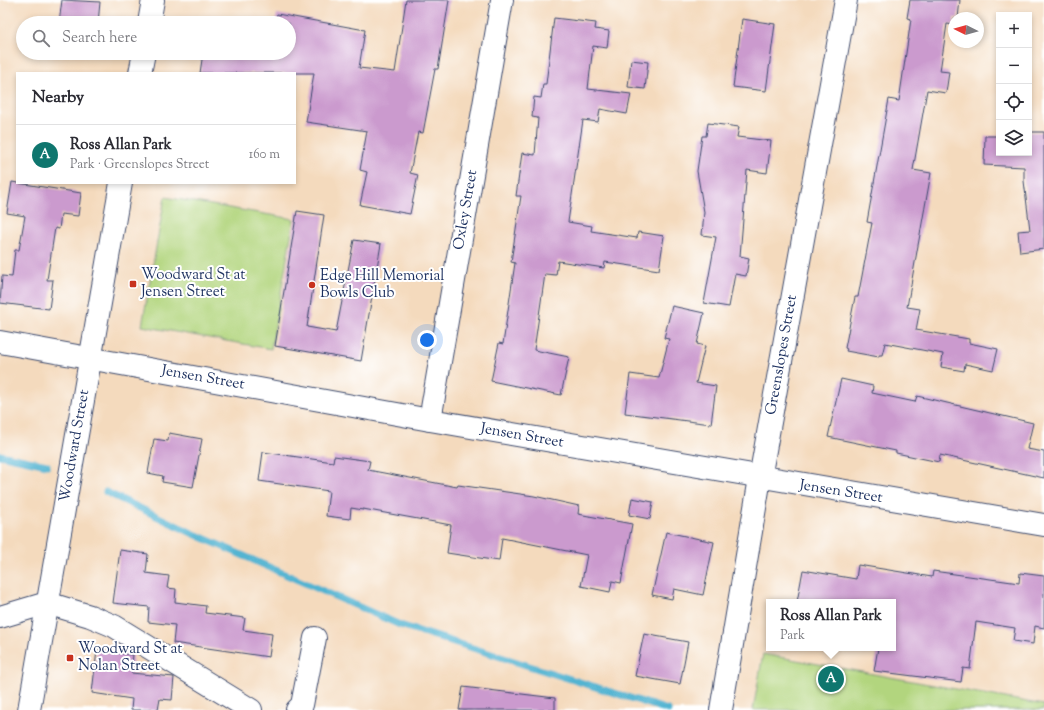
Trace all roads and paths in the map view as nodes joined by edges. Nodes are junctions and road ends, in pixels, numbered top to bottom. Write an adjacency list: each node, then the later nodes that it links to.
1 (153, 0): 4 (street)
2 (502, 0): 10 (street, Oxley Street)
3 (846, 0): 11 (street, Greenslopes Street)
4 (150, 16)
5 (143, 60): 6 (street)
6 (140, 72)
7 (121, 184): 9 (street, Woodward Street)
8 (0, 342): 9 (street, Jensen Street)
9 (90, 358): 10 (street, Jensen Street); 13 (street, Woodward Street)
10 (430, 420): 11 (street, Jensen Street)
11 (760, 478): 12 (street, Jensen Street); 19 (street, Greenslopes Street)
12 (1044, 525)
13 (47, 603): 14 (street); 16 (street, Woodward Street); 17 (street)
14 (0, 617)
15 (315, 638): 18 (street)
16 (29, 710)
17 (251, 710)
18 (297, 710)
19 (721, 710)

